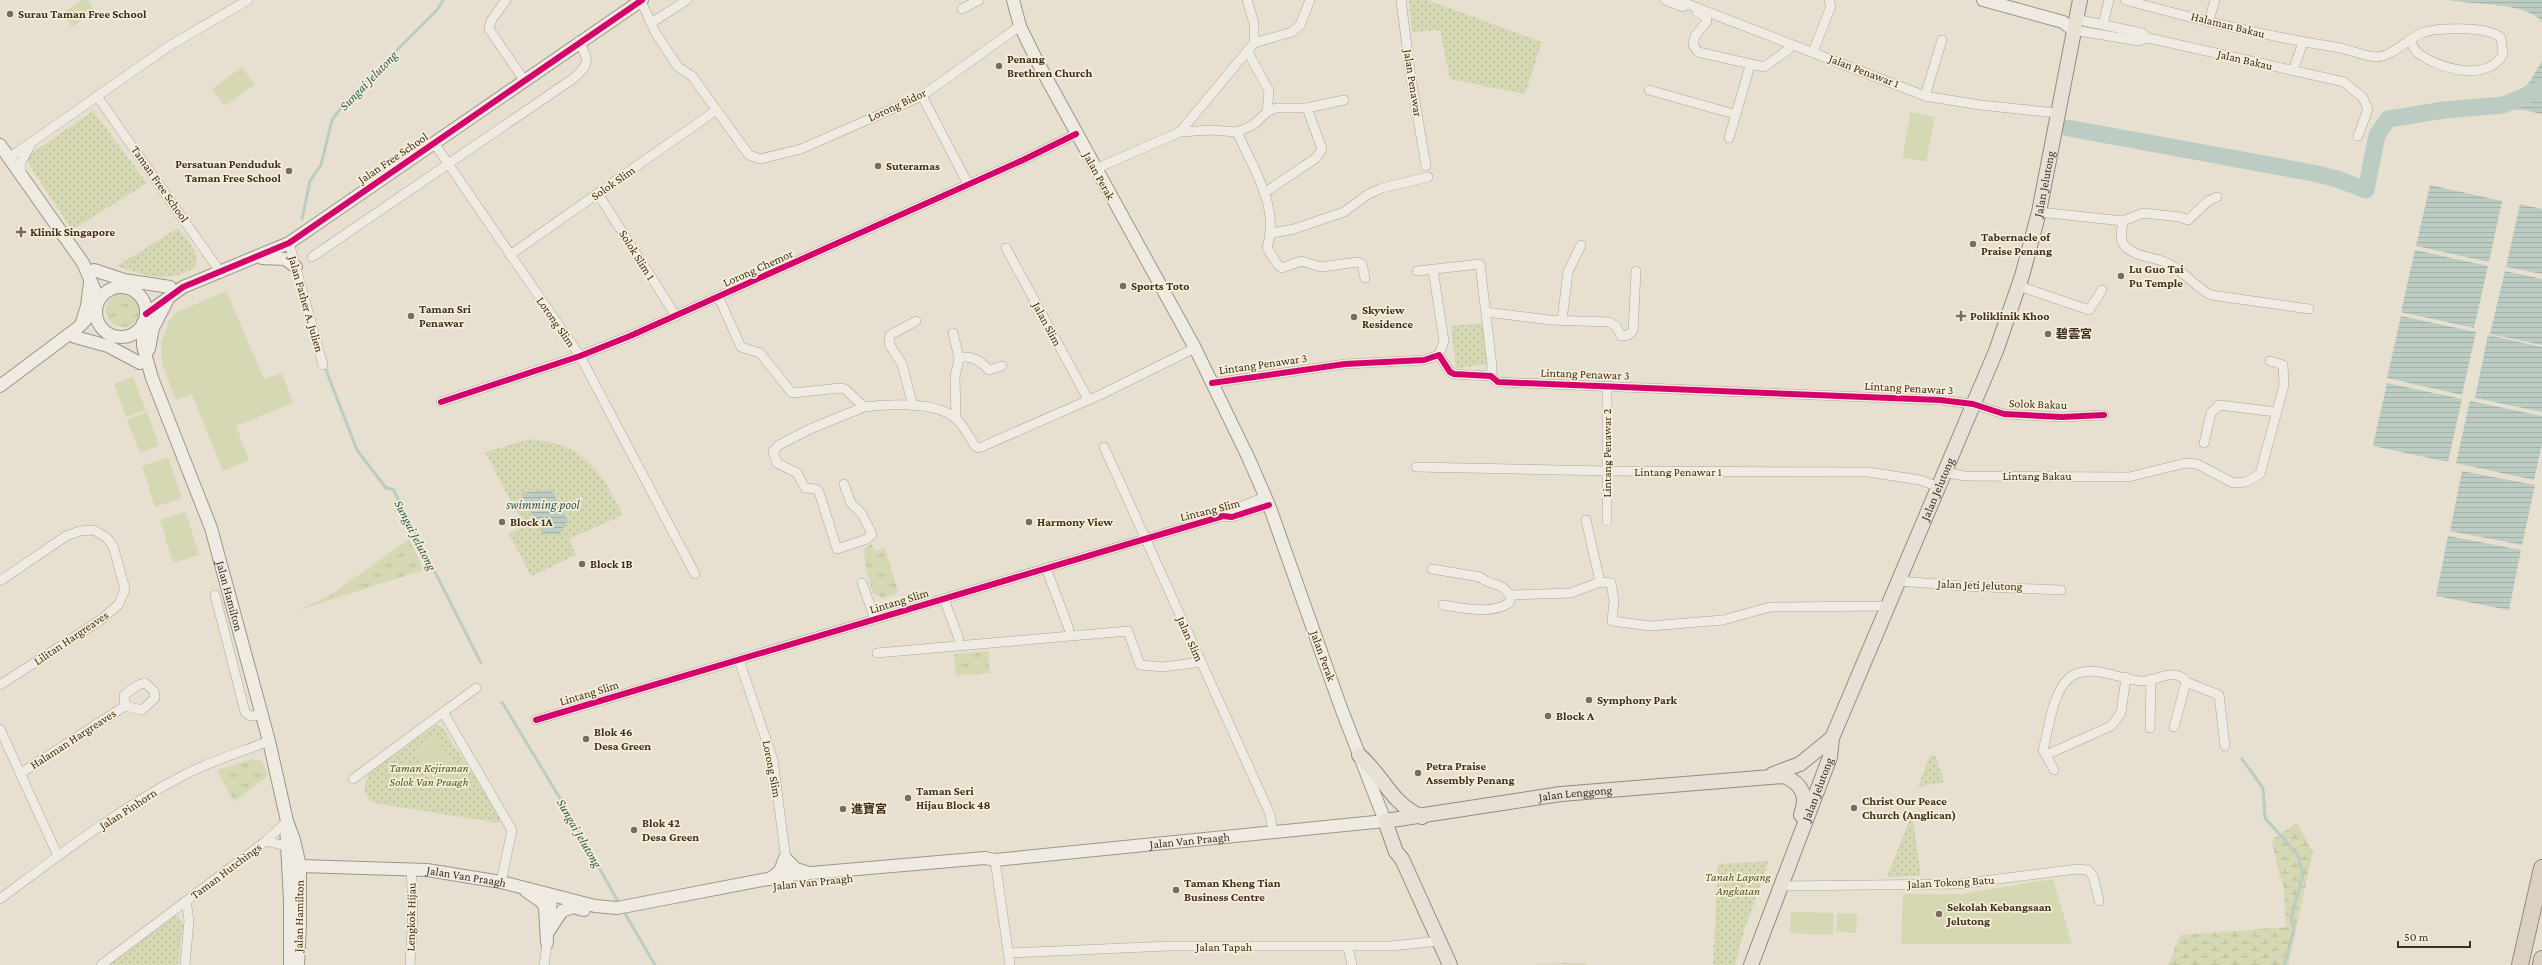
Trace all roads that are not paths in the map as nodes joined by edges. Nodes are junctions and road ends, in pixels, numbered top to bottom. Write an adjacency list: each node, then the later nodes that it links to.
1 (248, 0): 37 (street)
2 (506, 0): 35 (street)
3 (642, 0): 20 (street); 27 (main road, Jalan Free School)
4 (686, 0): 20 (street)
5 (979, 0): 18 (street)
6 (1012, 0): 23 (main road, Jalan Perak)
7 (1247, 0): 29 (street)
8 (1310, 0): 29 (street)
9 (1401, 0): 56 (street, Jalan Penawar)
10 (1665, 0): 33 (street)
11 (1677, 0): 32 (street, Jalan Penawar 1)
12 (1829, 0): 32 (street)
13 (1983, 0): 21 (main road)
14 (2080, 0): 21 (main road, Jalan Jelutong)
15 (2110, 0): 22 (street)
16 (2125, 0): 19 (street, Halaman Bakau)
17 (2214, 0): 19 (street)
18 (962, 9)
19 (2209, 20): 28 (street, Halaman Bakau)
20 (651, 23): 42 (street)
21 (2070, 24): 22 (street, Jalan Bakau); 24 (street, Jalan Bakau); 44 (main road, Jalan Jelutong)
22 (2103, 24): 24 (street, Jalan Bakau)
23 (1020, 26): 38 (street, Lorong Bidor); 48 (main road, Jalan Perak)
24 (2147, 38): 34 (street, Jalan Bakau)
25 (1942, 40): 39 (street)
26 (2410, 40): 26 (street, Halaman Bakau); 28 (street, Halaman Bakau)
27 (580, 41): 35 (main road, Jalan Free School); 55 (street)
28 (2303, 42): 34 (street)
29 (1254, 43): 31 (street)
30 (1789, 49): 33 (street)
31 (1248, 52): 43 (street); 46 (street)
32 (1814, 52): 39 (street, Jalan Penawar 1)
33 (1750, 66): 45 (street)
34 (2293, 71): 49 (street, Jalan Bakau)
35 (524, 80): 52 (main road, Jalan Free School)
36 (1650, 90): 45 (street)
37 (97, 96): 51 (street); 79 (street, Taman Free School)
38 (922, 96): 42 (street, Lorong Bidor); 60 (street)
39 (1925, 96): 44 (street, Jalan Penawar 1)
40 (1344, 100): 41 (street)
41 (1307, 108): 43 (street); 61 (street)
42 (716, 111): 62 (street, Solok Slim)
43 (1267, 112): 47 (street)
44 (2057, 113): 64 (main road, Jalan Jelutong)
45 (1734, 114): 50 (street)
46 (1180, 132): 47 (street); 57 (street)
47 (1237, 132): 61 (street)
48 (1076, 134): 57 (main road, Jalan Perak); 60 (street, Lorong Chemor)
49 (2358, 136)
50 (1729, 138)
51 (33, 141): 54 (street); 58 (street)
52 (434, 143): 55 (street, Lorong Slim); 67 (main road, Jalan Free School)
53 (0, 145): 54 (main road)
54 (9, 158): 58 (main road)
55 (449, 164): 70 (street, Lorong Slim); 71 (street)
56 (1426, 166)
57 (1095, 169): 99 (main road, Jalan Perak)
58 (21, 175): 73 (main road)
59 (1428, 177): 66 (street)
60 (968, 184): 87 (street, Lorong Chemor)
61 (1264, 193): 66 (street)
62 (598, 194): 70 (street, Solok Slim); 91 (street, Solok Slim 1)
63 (2217, 197): 65 (street)
64 (2039, 212): 65 (street); 82 (main road, Jalan Jelutong)
65 (2123, 221): 89 (street)
66 (1272, 233): 80 (street)
67 (289, 243): 72 (main road, Jalan Free School); 74 (street, Jalan Father A. Julien)
68 (1581, 245): 93 (street)
69 (1006, 248): 111 (street, Jalan Slim)
70 (510, 255): 101 (street, Lorong Slim)
71 (312, 257)
72 (257, 258): 74 (main road); 79 (main road, Jalan Free School)
73 (83, 263): 75 (main road); 81 (main road)
74 (296, 267): 105 (street, Jalan Father A. Julien)
75 (94, 270): 83 (main road); 86 (main road)
76 (1433, 270): 77 (street); 90 (street); 100 (street)
77 (1417, 271)
78 (1636, 271): 93 (street)
79 (221, 273): 86 (main road, Jalan Free School)
80 (1365, 278)
81 (90, 282): 88 (main road); 96 (main road)
82 (2019, 286): 85 (street); 113 (main road, Jalan Jelutong)
83 (117, 287): 84 (main road); 88 (main road)
84 (134, 290): 86 (main road, Jalan Free School); 92 (main road)
85 (2102, 290)
86 (171, 291): 92 (main road); 104 (main road)
87 (719, 298): 91 (street, Lorong Chemor); 115 (street)
88 (97, 305): 95 (main road); 96 (main road)
89 (2309, 309)
90 (1486, 312): 93 (street); 107 (street)
91 (676, 316): 101 (street, Lorong Chemor)
92 (145, 318): 98 (main road); 104 (main road, Jalan Hamilton)
93 (1562, 320)
94 (916, 321): 114 (street)
95 (105, 331): 96 (main road); 98 (main road)
96 (77, 332): 104 (main road); 109 (main road)
97 (953, 333): 102 (street)
98 (117, 336): 104 (main road, Jalan Hamilton)
99 (1195, 348): 108 (main road, Jalan Perak); 111 (street)
100 (1439, 354): 107 (street, Lintang Penawar 3); 108 (street, Lintang Penawar 3)
101 (580, 356): 112 (street, Lorong Chemor); 132 (street, Lorong Slim)
102 (959, 358): 106 (street); 118 (street)
103 (2270, 362): 116 (street, Lintang Bakau)
104 (144, 364): 156 (main road, Jalan Hamilton)
105 (323, 364)
106 (1002, 366)
107 (1491, 376): 110 (street, Lintang Penawar 3)
108 (1212, 383): 126 (main road, Jalan Perak)
109 (0, 386)
110 (1607, 386): 113 (street, Lintang Penawar 3); 122 (street, Lintang Penawar 2)
111 (1088, 399): 118 (street)
112 (441, 402)
113 (1973, 404): 117 (street, Solok Bakau); 123 (main road, Jalan Jelutong)
114 (913, 406): 115 (street); 118 (street)
115 (864, 407): 124 (street)
116 (2276, 412): 119 (street); 123 (street, Lintang Bakau)
117 (2104, 415)
118 (956, 418)
119 (2204, 442)
120 (1104, 447): 129 (street, Jalan Slim)
121 (1416, 467): 122 (street, Lintang Penawar 1)
122 (1607, 471): 125 (street, Lintang Penawar 1); 128 (street, Lintang Penawar 2)
123 (1945, 472): 125 (main road, Jalan Jelutong)
124 (844, 484)
125 (1939, 487): 133 (main road, Jalan Jelutong)
126 (1267, 501): 129 (street, Lintang Slim); 164 (main road, Jalan Perak)
127 (1586, 520): 135 (street)
128 (1607, 521)
129 (1145, 539): 130 (street, Lintang Slim); 148 (street, Jalan Slim)
130 (1046, 568): 140 (street, Lintang Slim); 144 (street)
131 (1432, 569): 138 (street)
132 (695, 574)
133 (1899, 580): 137 (street, Jalan Jeti Jelutong); 142 (main road, Jalan Jelutong)
134 (0, 581): 152 (street, Lilitan Hargreaves)
135 (1600, 582): 138 (street); 142 (street)
136 (862, 584): 143 (street)
137 (2062, 590)
138 (1512, 595): 141 (street)
139 (215, 596): 156 (street)
140 (944, 599): 143 (street, Lintang Slim); 145 (street)
141 (1443, 606)
142 (1888, 606): 161 (main road, Jalan Jelutong)
143 (875, 619): 147 (street, Lintang Slim)
144 (1069, 629)
145 (959, 639)
146 (877, 653): 148 (street)
147 (739, 660): 157 (street, Lintang Slim); 177 (street, Lorong Slim)
148 (1200, 662): 173 (street, Jalan Slim)
149 (2126, 677): 150 (street); 165 (street); 165 (street)
150 (2151, 679): 151 (street); 158 (street)
151 (2186, 682): 159 (street); 163 (street)
152 (0, 685)
153 (476, 688): 155 (street)
154 (125, 706): 167 (street, Halaman Hargreaves)
155 (443, 712): 169 (street); 185 (street)
156 (262, 715): 162 (main road, Jalan Hamilton)
157 (536, 720)
158 (2150, 728)
159 (2174, 728)
160 (1, 732): 167 (street)
161 (1832, 738): 168 (main road, Jalan Lenggong); 187 (main road, Jalan Jelutong)
162 (269, 741): 171 (main road, Jalan Hamilton); 176 (street, Jalan Pinhorn)
163 (2225, 746)
164 (1359, 755): 170 (main road); 172 (main road, Jalan Perak)
165 (2046, 755): 166 (street)
166 (2054, 770)
167 (21, 773): 176 (street)
168 (1767, 776): 170 (main road, Jalan Lenggong); 198 (main road, Jalan Lenggong)
169 (353, 779)
170 (1422, 817): 172 (main road, Jalan Lenggong)
171 (286, 821): 174 (street, Taman Hutchings); 175 (main road, Jalan Hamilton); 179 (main road, Jalan Hamilton)
172 (1389, 821): 173 (main road, Jalan Van Praagh); 194 (main road, Jalan Perak)
173 (1274, 832): 178 (main road, Jalan Van Praagh)
174 (266, 841): 175 (street, Taman Hutchings); 190 (street, Taman Hutchings)
175 (286, 842): 179 (main road); 201 (main road, Jalan Hamilton)
176 (58, 856): 189 (street, Jalan Pinhorn)
177 (785, 858): 182 (main road); 183 (main road); 184 (street, Lorong Slim)
178 (996, 860): 182 (main road, Jalan Van Praagh); 184 (main road, Jalan Van Praagh); 196 (street)
179 (300, 866): 180 (main road, Jalan Van Praagh); 202 (main road, Jalan Hamilton)
180 (412, 868): 185 (main road, Jalan Van Praagh); 203 (street, Lengkok Hijau)
181 (2542, 868): 208 (highway)
182 (808, 873): 184 (main road, Jalan Van Praagh)
183 (770, 878): 184 (main road, Jalan Van Praagh); 192 (main road, Jalan Van Praagh)
184 (788, 879): 192 (main road, Jalan Van Praagh)
185 (501, 882): 186 (main road, Jalan Van Praagh)
186 (518, 886): 188 (main road, Jalan Van Praagh); 193 (main road)
187 (1779, 886): 191 (street, Jalan Tokong Batu); 198 (main road, Jalan Jelutong)
188 (553, 894): 192 (main road, Jalan Van Praagh); 193 (street)
189 (0, 899)
190 (186, 901): 199 (street, Taman Hutchings); 200 (street, Taman Hutchings)
191 (2099, 902)
192 (620, 907): 193 (main road)
193 (548, 937): 204 (street)
194 (1439, 941): 195 (street, Jalan Tapah); 207 (main road, Jalan Perak)
195 (1348, 947): 196 (street, Jalan Tapah); 206 (street)
196 (1008, 953): 205 (street)
197 (2542, 959): 209 (highway)
198 (1753, 961)
199 (101, 965)
200 (185, 965)
201 (290, 965)
202 (298, 965)
203 (410, 965)
204 (544, 965)
205 (1010, 965)
206 (1352, 965)
207 (1450, 965)
208 (2520, 965)
209 (2541, 965)

